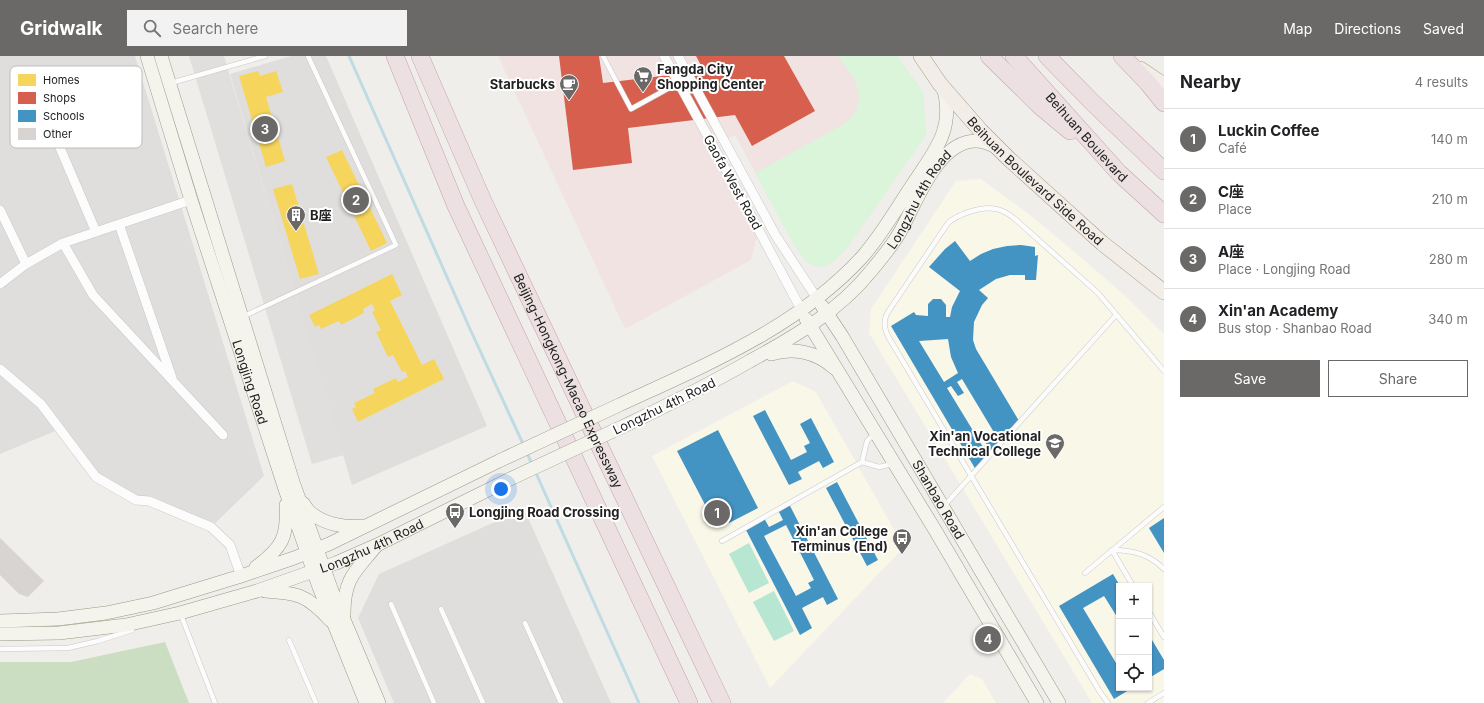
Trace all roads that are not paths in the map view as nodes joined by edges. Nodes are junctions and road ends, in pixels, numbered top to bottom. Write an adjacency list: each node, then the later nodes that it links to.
1 (147, 56): 25 (main road, Longjing Road)
2 (161, 56): 17 (main road, Longjing Road)
3 (265, 56): 17 (lane)
4 (308, 56): 38 (lane)
5 (395, 56): 84 (highway, Beijing-Hongkong-Macao Expressway)
6 (420, 56): 85 (highway, Beijing-Hongkong-Macao Expressway)
7 (604, 56): 16 (lane)
8 (664, 56): 16 (street, Gaofa West Road)
9 (678, 56): 15 (street, Gaofa West Road)
10 (921, 56): 19 (main road, Beihuan Boulevard Side Road)
11 (989, 56): 24 (highway)
12 (1014, 56): 24 (highway, Beihuan Boulevard)
13 (1047, 56): 23 (highway, Beihuan Boulevard)
14 (1122, 56): 18 (main road); 20 (highway)
15 (690, 77): 16 (lane); 34 (street, Gaofa West Road)
16 (679, 83): 35 (street, Gaofa West Road)
17 (169, 84): 38 (main road, Longjing Road)
18 (1164, 85)
19 (943, 87): 22 (main road, Beihuan Boulevard Side Road); 34 (main road, Longzhu 4th Road)
20 (1164, 103)
21 (60, 148): 29 (street)
22 (998, 148): 33 (main road, Beihuan Boulevard Side Road); 36 (main road, Longzhu 4th Road)
23 (1164, 171)
24 (1119, 173): 27 (highway, Beihuan Boulevard)
25 (191, 200): 28 (street); 50 (main road, Longjing Road)
26 (0, 210): 31 (street)
27 (1164, 214)
28 (119, 224): 29 (street); 44 (street)
29 (96, 232): 30 (street)
30 (63, 243): 31 (street); 44 (street)
31 (26, 264): 32 (street)
32 (0, 284)
33 (1164, 292)
34 (816, 297): 35 (main road, Longzhu 4th Road); 36 (main road, Shanbao Road)
35 (801, 309): 39 (main road, Shanbao Road); 53 (main road, Longzhu 4th Road, bridge)
36 (827, 313): 39 (main road, Longzhu 4th Road); 51 (main road, Shanbao Road)
37 (1116, 315): 42 (lane); 49 (lane); 49 (lane)
38 (242, 317): 50 (main road, Longjing Road)
39 (810, 325): 40 (main road, Longzhu 4th Road); 43 (main road, Shanbao Road)
40 (756, 358): 43 (main road); 55 (main road, Longzhu 4th Road, bridge)
41 (0, 369): 61 (street)
42 (1164, 371)
43 (841, 375): 45 (main road, Shanbao Road)
44 (173, 382): 46 (street)
45 (876, 433): 47 (lane); 48 (main road, Shanbao Road)
46 (222, 435)
47 (862, 462): 48 (lane); 54 (lane)
48 (894, 464): 86 (main road, Shanbao Road)
49 (970, 477): 51 (lane); 88 (lane)
50 (289, 486): 53 (main road); 57 (main road, Longjing Road); 61 (main road)
51 (943, 507): 87 (main road, Shanbao Road)
52 (1164, 507): 56 (lane)
53 (373, 522): 57 (main road, Longzhu 4th Road)
54 (722, 541)
55 (378, 545): 58 (main road, Longzhu 4th Road); 70 (main road)
56 (1112, 550): 59 (lane); 60 (lane); 62 (lane)
57 (312, 551): 58 (main road, Longjing Road); 61 (main road, Longzhu 4th Road)
58 (318, 569): 63 (main road, Longzhu 4th Road); 70 (main road, Longjing Road)
59 (1164, 569)
60 (1085, 573)
61 (241, 576): 68 (main road, Longzhu 4th Road)
62 (1131, 583)
63 (257, 591): 66 (main road, Longzhu 4th Road); 70 (main road)
64 (391, 604): 81 (lane)
65 (441, 609): 82 (lane)
66 (180, 613): 69 (main road, Longzhu 4th Road); 77 (lane)
67 (1152, 617): 73 (lane)
68 (0, 621)
69 (149, 621): 72 (main road, Longzhu 4th Road); 75 (lane)
70 (339, 623): 79 (main road, Longjing Road); 80 (main road, Longjing Road)
71 (525, 623): 83 (lane)
72 (0, 634)
73 (1164, 637)
74 (289, 640): 78 (lane)
75 (0, 649)
76 (1164, 693): 89 (lane)
77 (215, 703)
78 (316, 703)
79 (366, 703)
80 (379, 703)
81 (434, 703)
82 (483, 703)
83 (561, 703)
84 (688, 703)
85 (722, 703)
86 (1037, 703)
87 (1059, 703)
88 (1108, 703)
89 (1148, 703)

